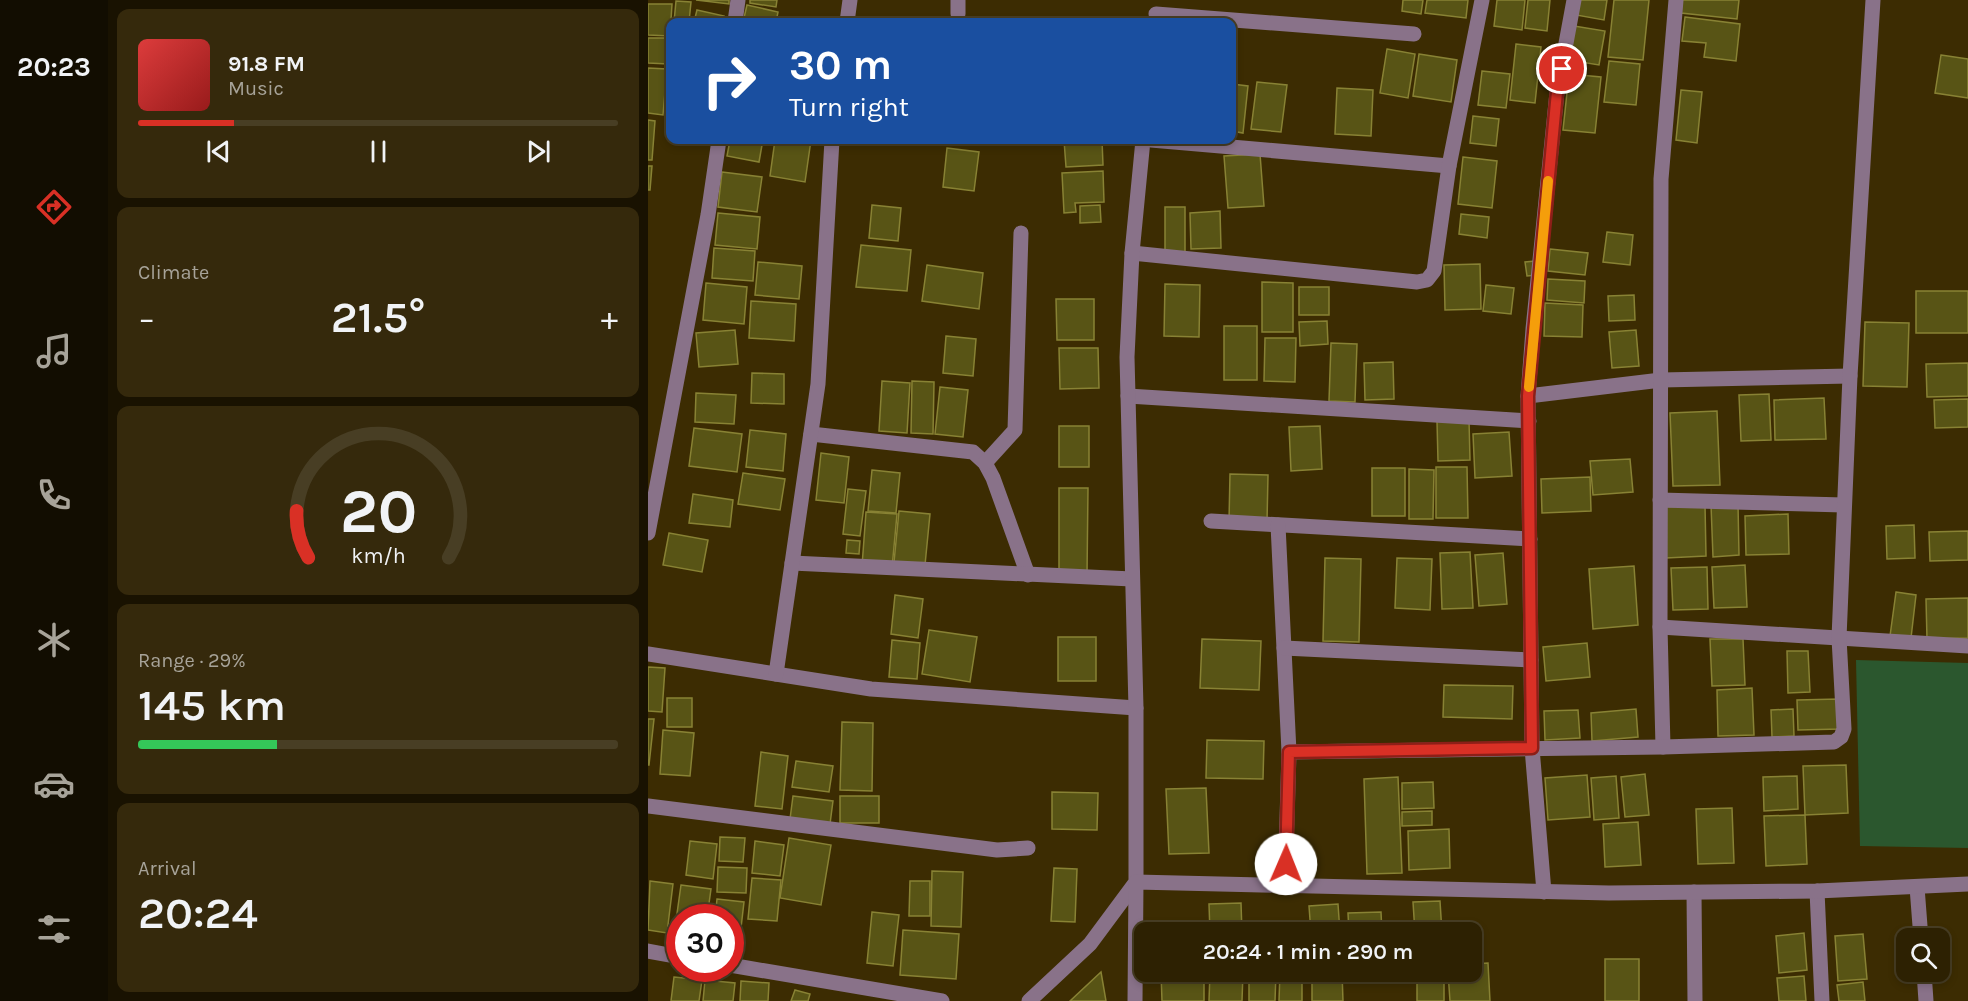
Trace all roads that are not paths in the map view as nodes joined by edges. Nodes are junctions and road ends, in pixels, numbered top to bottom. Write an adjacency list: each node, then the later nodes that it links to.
1 (738, 0): 8 (street)
2 (850, 0): 9 (street)
3 (1482, 0): 17 (street)
4 (1574, 0): 23 (street)
5 (1676, 0): 21 (street)
6 (1873, 0): 20 (street)
7 (1156, 12): 10 (street)
8 (736, 18)
9 (848, 18)
10 (1226, 18)
11 (1236, 19): 12 (street)
12 (1414, 34)
13 (718, 144): 31 (street)
14 (832, 144): 25 (street)
15 (1143, 144): 19 (street)
16 (1197, 144): 17 (street)
17 (1449, 166): 19 (street)
18 (1021, 232): 26 (street)
19 (1132, 253): 22 (street)
20 (1850, 376): 21 (street); 28 (street)
21 (1661, 380): 23 (street); 27 (street)
22 (1128, 396): 24 (street); 35 (street)
23 (1528, 396): 24 (street)
24 (1529, 421): 32 (street)
25 (811, 434): 26 (street); 33 (street)
26 (985, 463): 34 (street)
27 (1660, 500): 28 (street); 36 (street)
28 (1844, 505): 37 (street)
29 (1211, 521): 30 (street)
30 (1278, 525): 32 (street); 39 (street)
31 (648, 533)
32 (1530, 539): 41 (street)
33 (792, 563): 34 (street); 42 (street)
34 (1028, 575): 35 (street)
35 (1132, 579): 43 (street)
36 (1660, 627): 37 (street); 44 (street)
37 (1839, 638): 38 (street); 44 (street)
38 (1968, 646)
39 (1284, 648): 41 (street); 46 (street)
40 (648, 654): 42 (street)
41 (1531, 660): 45 (street)
42 (776, 674): 43 (street)
43 (1136, 708): 49 (street)
44 (1663, 747): 45 (street)
45 (1532, 748): 46 (street); 54 (street)
46 (1289, 752): 51 (street)
47 (648, 806): 48 (street)
48 (1028, 848)
49 (1136, 882): 51 (street); 62 (street); 63 (street)
50 (1968, 884): 52 (street)
51 (1285, 886): 54 (street)
52 (1917, 887): 53 (street); 56 (street)
53 (1817, 891): 55 (street); 65 (street)
54 (1544, 892): 55 (street)
55 (1694, 892): 64 (street)
56 (1920, 928)
57 (648, 951): 58 (street)
58 (666, 954)
59 (744, 967): 61 (street)
60 (1925, 982): 66 (street)
61 (942, 1001)
62 (1029, 1001)
63 (1135, 1001)
64 (1695, 1001)
65 (1822, 1001)
66 (1926, 1001)

